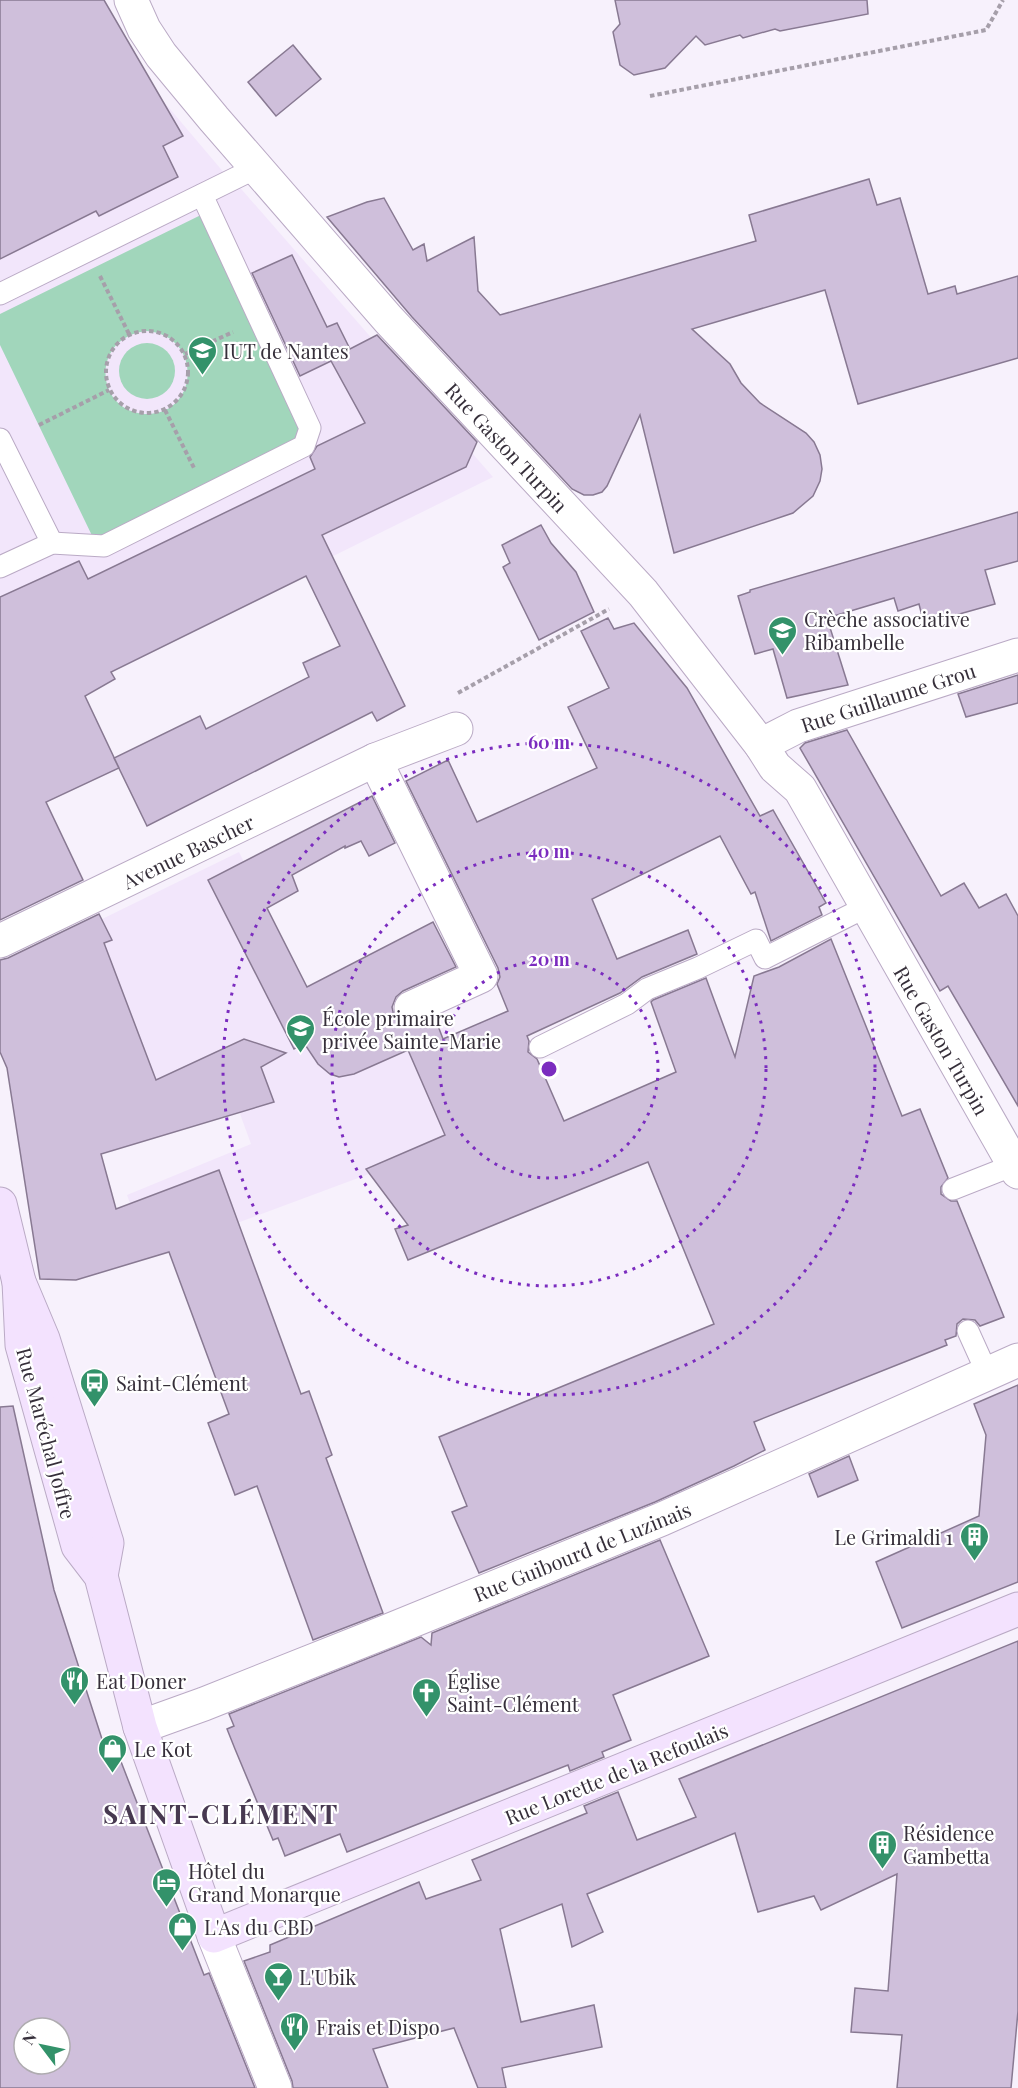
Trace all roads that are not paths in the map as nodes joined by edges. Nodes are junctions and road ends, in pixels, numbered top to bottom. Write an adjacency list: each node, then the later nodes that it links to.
1 (131, 0): 2 (street, Rue Gaston Turpin)
2 (256, 168): 3 (lane); 10 (street, Rue Gaston Turpin)
3 (202, 195): 4 (lane); 6 (lane)
4 (0, 294)
5 (0, 440): 6 (lane)
6 (52, 543): 7 (lane)
7 (0, 567)
8 (1018, 655): 10 (street, Rue Guillaume Grou)
9 (456, 729): 11 (street, Avenue Bascher)
10 (761, 745): 12 (street, Rue Gaston Turpin)
11 (375, 760): 13 (street, Avenue Bascher); 14 (street)
12 (866, 907): 15 (lane); 16 (street, Rue Gaston Turpin)
13 (0, 942)
14 (411, 1008)
15 (540, 1047)
16 (1016, 1169): 17 (lane)
17 (952, 1189)
18 (0, 1204): 23 (main road, Rue Maréchal Joffre)
19 (968, 1331): 21 (lane)
20 (1018, 1360): 21 (street, Rue Guibourd de Luzinais)
21 (987, 1373): 23 (street, Rue Guibourd de Luzinais)
22 (1018, 1609): 24 (main road, Rue Lorette de la Refoulais)
23 (140, 1726): 24 (main road, Rue Maréchal Joffre)
24 (214, 1936): 25 (street, Rue Maréchal Joffre)
25 (275, 2088)

